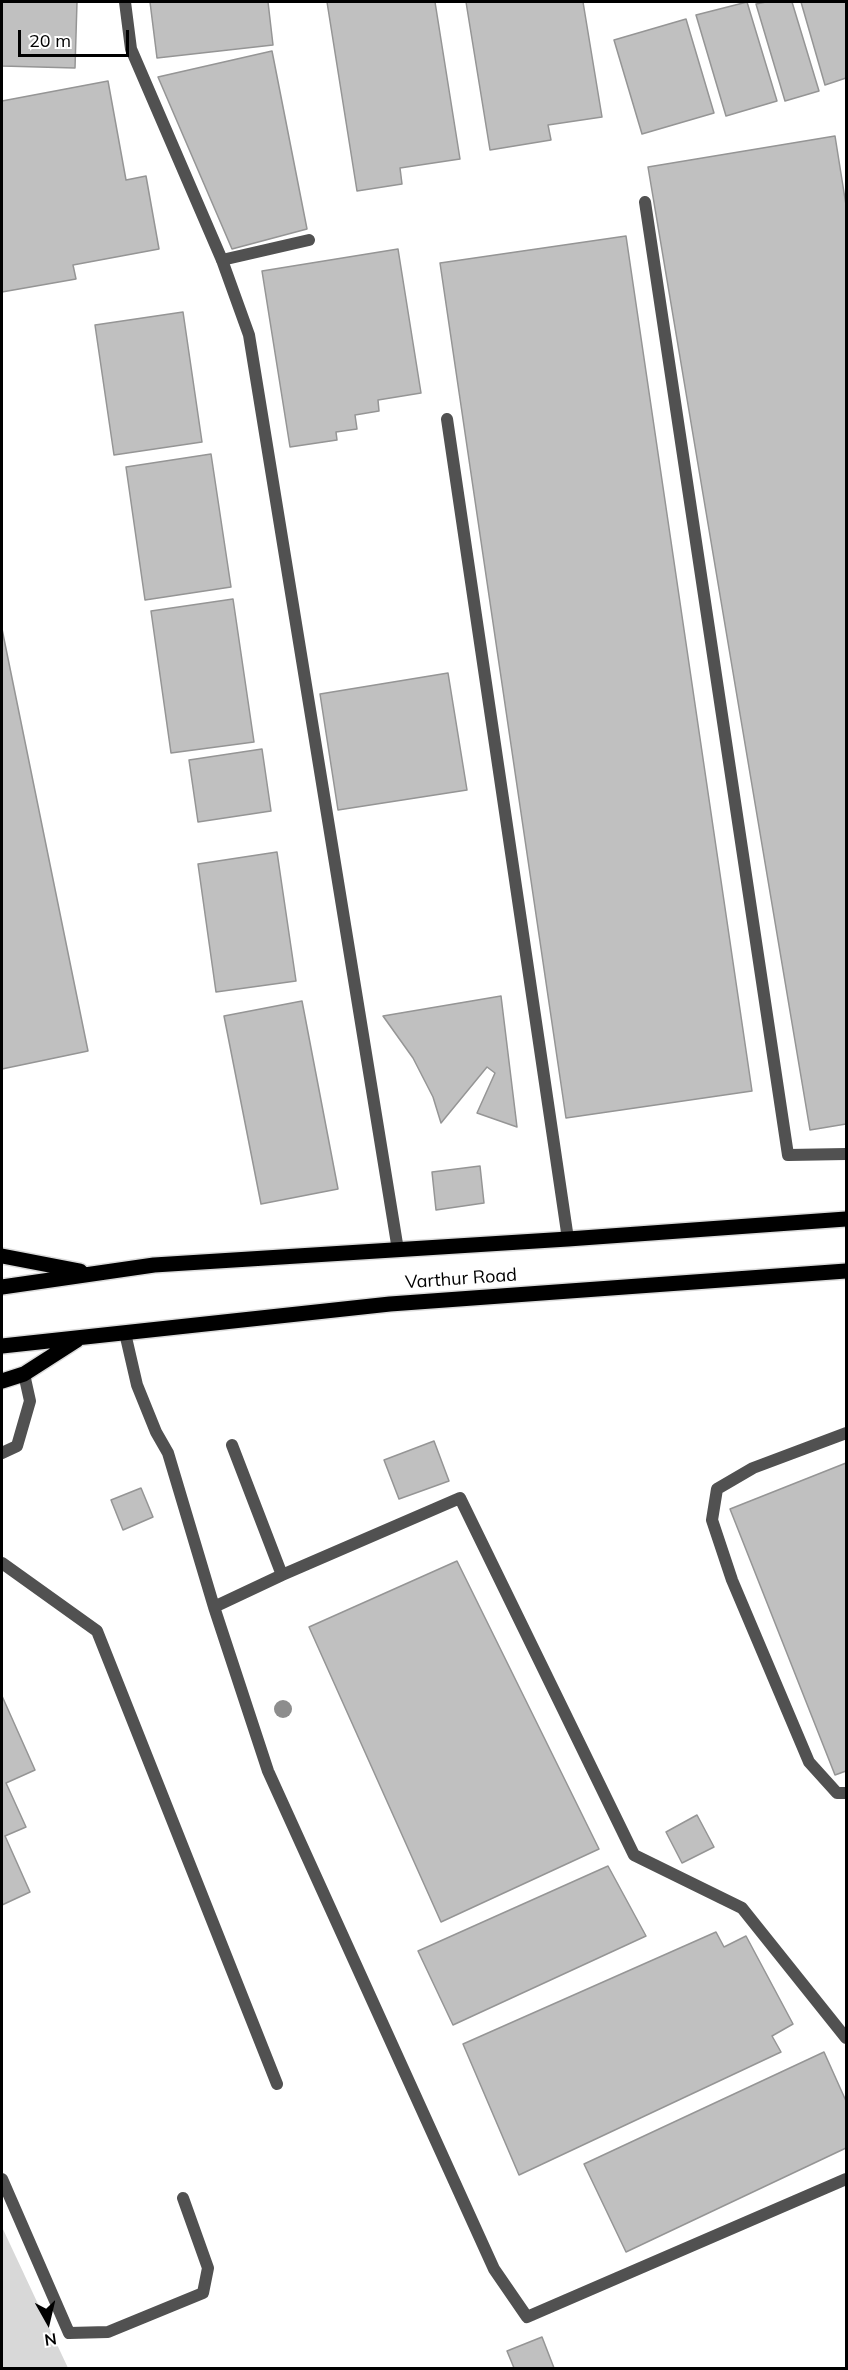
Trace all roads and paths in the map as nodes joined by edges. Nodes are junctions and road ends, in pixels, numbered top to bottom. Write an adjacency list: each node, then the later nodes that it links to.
1 (125, 2): 4 (street)
2 (645, 202): 6 (street)
3 (309, 240): 4 (street)
4 (222, 260): 9 (street)
5 (447, 419): 8 (street)
6 (846, 1154)
7 (846, 1219): 8 (main road, Varthur Road)
8 (568, 1239): 9 (main road, Varthur Road)
9 (398, 1250): 12 (main road, Varthur Road)
10 (2, 1256): 12 (main road)
11 (846, 1270): 14 (main road, Varthur Road)
12 (92, 1274): 13 (main road, Varthur Road)
13 (2, 1287)
14 (125, 1333): 15 (main road, Varthur Road); 24 (street)
15 (79, 1338): 16 (main road, Varthur Road); 17 (main road)
16 (2, 1346)
17 (24, 1374): 18 (main road); 21 (street)
18 (2, 1381)
19 (846, 1433): 25 (street)
20 (232, 1445): 23 (street)
21 (2, 1454)
22 (2, 1563): 27 (street)
23 (282, 1575): 24 (street); 26 (street)
24 (214, 1607): 29 (street)
25 (846, 1793)
26 (846, 2038)
27 (277, 2084)
28 (2, 2179): 30 (street)
29 (846, 2179)
30 (183, 2198)

